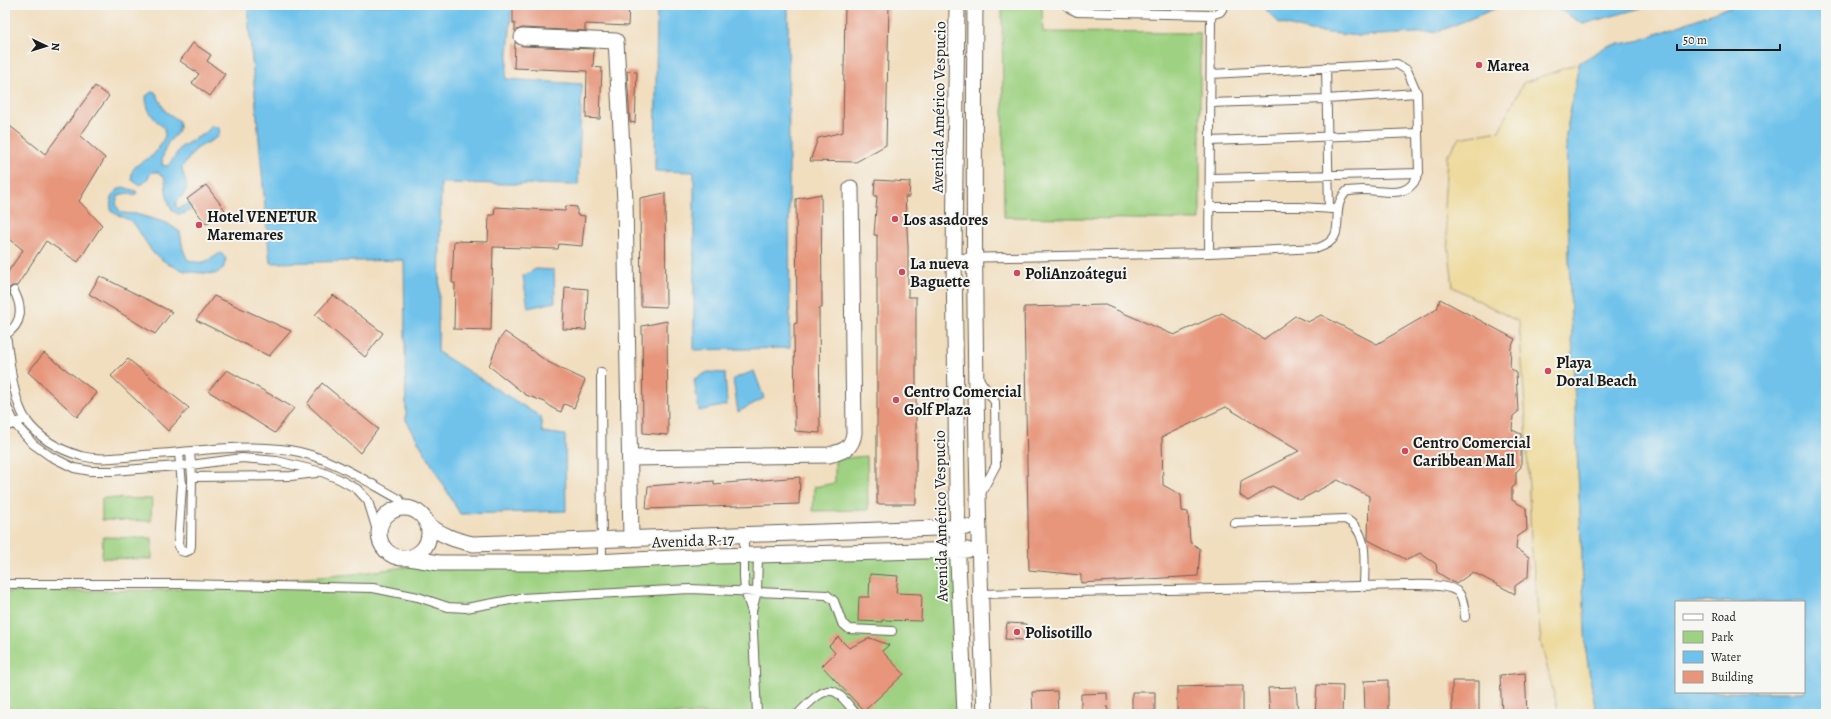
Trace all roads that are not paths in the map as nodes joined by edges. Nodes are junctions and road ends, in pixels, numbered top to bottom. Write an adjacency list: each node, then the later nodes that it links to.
1 (957, 5): 22 (street, Avenida Américo Vespucio)
2 (975, 5): 23 (street)
3 (1066, 5): 5 (lane)
4 (1225, 5): 5 (lane)
5 (1211, 15): 8 (lane)
6 (522, 37): 33 (street)
7 (1326, 67): 8 (lane); 9 (lane); 10 (lane)
8 (1211, 74): 11 (lane)
9 (1417, 93): 10 (lane); 12 (lane)
10 (1326, 99): 11 (lane); 13 (lane)
11 (1210, 103): 14 (lane)
12 (1418, 133): 13 (lane); 15 (lane)
13 (1327, 136): 14 (lane); 16 (lane)
14 (1210, 140): 17 (lane)
15 (1419, 173): 16 (lane); 20 (lane)
16 (1328, 176): 17 (lane); 20 (lane)
17 (1210, 178): 19 (lane)
18 (851, 188): 33 (street)
19 (1210, 208): 20 (lane); 21 (lane)
20 (1333, 209): 21 (lane)
21 (1209, 253): 23 (lane)
22 (954, 258): 23 (lane); 42 (street, Avenida Américo Vespucio)
23 (973, 258): 41 (street)
24 (14, 291): 25 (lane)
25 (6, 335): 28 (lane)
26 (601, 372): 46 (lane)
27 (5, 400): 29 (lane)
28 (26, 419): 29 (lane); 32 (lane)
29 (15, 424): 30 (lane); 35 (lane)
30 (5, 427)
31 (190, 452): 32 (lane); 34 (lane); 38 (lane)
32 (179, 453): 35 (lane)
33 (630, 458): 45 (street)
34 (192, 465): 35 (lane); 36 (lane); 37 (lane)
35 (181, 466): 37 (lane)
36 (322, 472): 37 (lane); 44 (lane)
37 (192, 476)
38 (405, 508): 40 (street, Avenida R-17); 44 (street)
39 (1234, 523): 55 (lane)
40 (428, 524): 47 (street, Avenida R-17); 51 (street)
41 (978, 527): 42 (street, Avenida R-17); 49 (street)
42 (958, 528): 43 (street, Avenida R-17); 48 (street, Avenida Américo Vespucio)
43 (744, 535): 45 (street, Avenida R-17); 50 (lane)
44 (379, 537): 51 (street, Avenida R-17)
45 (631, 539): 46 (street, Avenida R-17)
46 (602, 540): 47 (street, Avenida R-17); 52 (lane)
47 (473, 544): 53 (street)
48 (958, 550): 49 (street, Avenida R-17); 50 (street, Avenida R-17); 65 (street, Avenida Américo Vespucio)
49 (978, 550): 58 (street)
50 (751, 556): 52 (street, Avenida R-17); 56 (lane); 57 (lane)
51 (409, 558): 53 (street, Avenida R-17)
52 (602, 562): 53 (street, Avenida R-17)
53 (474, 563)
54 (5, 584): 56 (lane)
55 (1364, 587): 58 (lane); 60 (lane)
56 (746, 591): 57 (lane); 59 (lane)
57 (757, 591): 59 (lane); 61 (lane)
58 (980, 594): 66 (street)
59 (752, 612): 62 (lane)
60 (1466, 617)
61 (892, 632)
62 (757, 714)
63 (798, 714): 64 (lane)
64 (856, 714)
65 (965, 714)
66 (985, 714)

